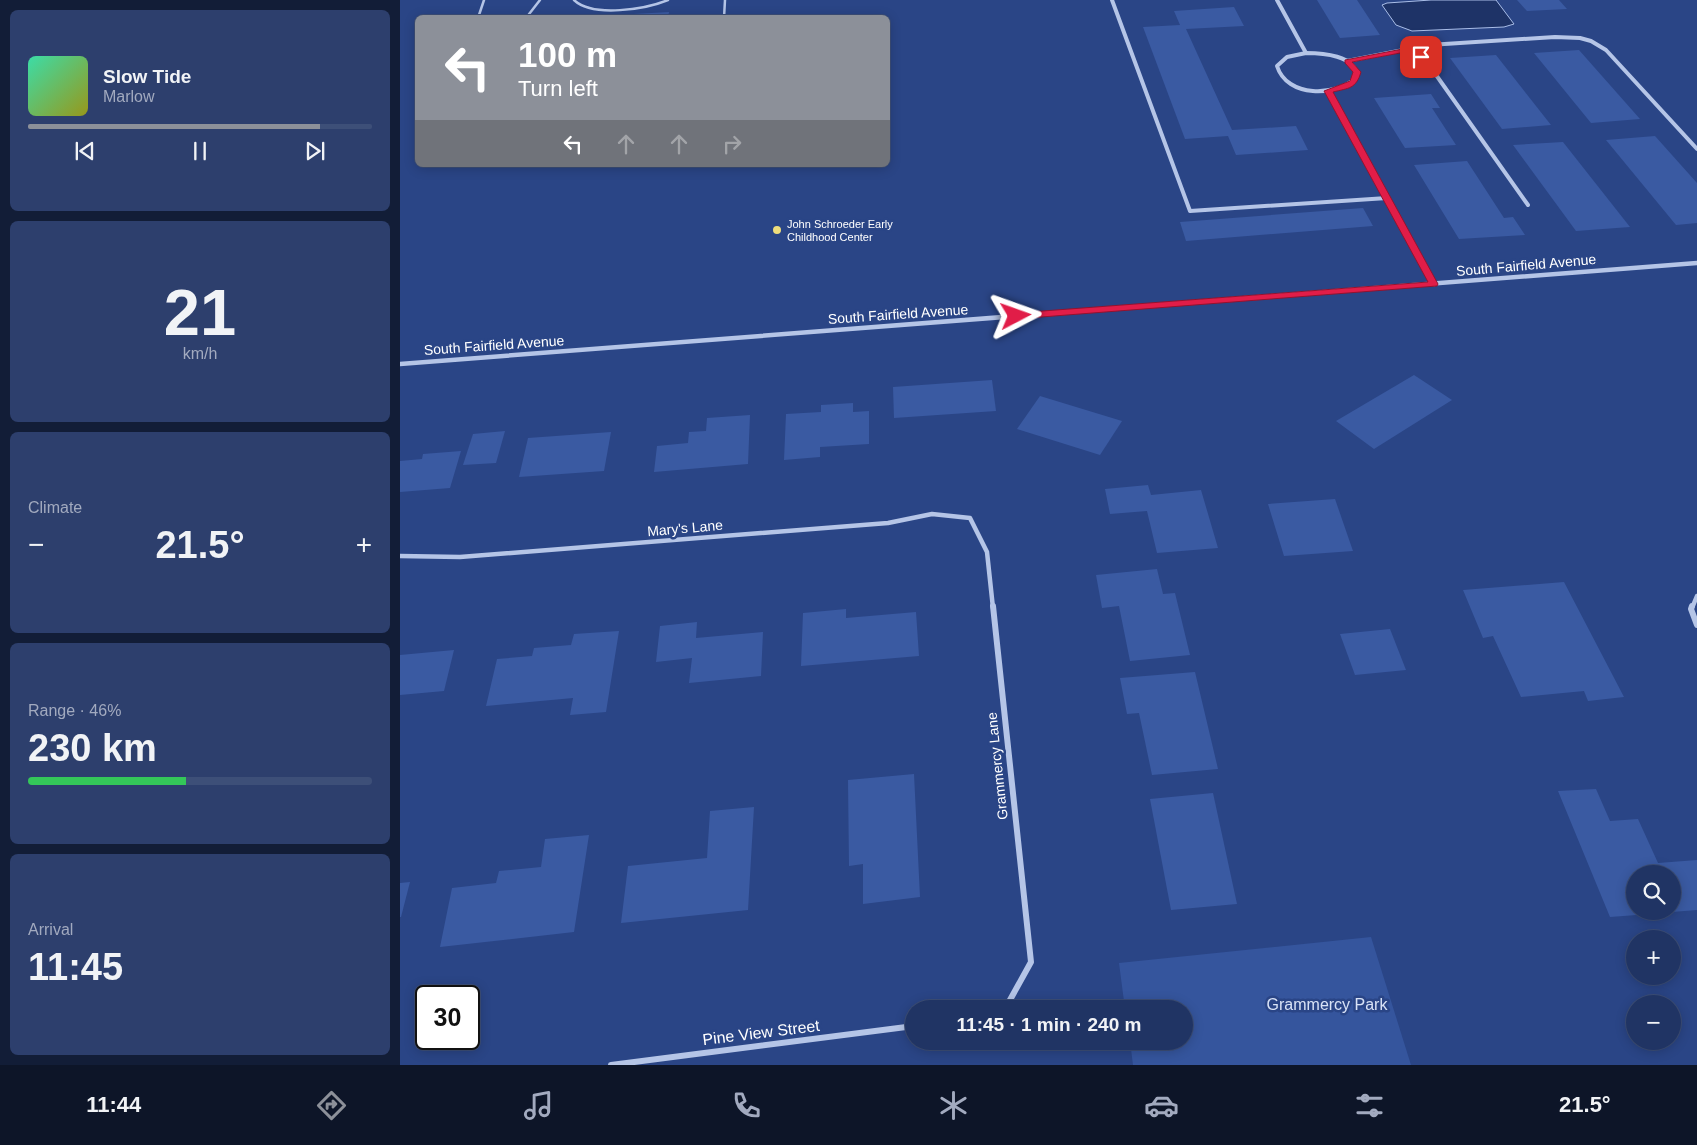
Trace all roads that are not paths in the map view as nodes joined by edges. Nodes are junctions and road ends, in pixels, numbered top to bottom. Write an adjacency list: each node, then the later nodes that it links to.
1 (484, 0): 8 (lane)
2 (540, 0): 9 (lane)
3 (574, 0): 4 (lane)
4 (668, 0)
5 (725, 0): 10 (lane)
6 (1112, 0): 16 (street)
7 (1277, 0): 12 (street)
8 (479, 15)
9 (528, 15)
10 (724, 15)
11 (1413, 49): 13 (street); 15 (street); 17 (street)
12 (1306, 53): 13 (street); 14 (street)
13 (1347, 61): 14 (street)
14 (1328, 91): 16 (street)
15 (1697, 148)
16 (1387, 198): 19 (street)
17 (1528, 205)
18 (1697, 263): 19 (street, South Fairfield Avenue)
19 (1434, 284): 20 (street, South Fairfield Avenue)
20 (400, 364)
21 (970, 518): 22 (street, Mary's Lane); 25 (street, Grammercy Lane)
22 (400, 556)
23 (1697, 596): 24 (street)
24 (1697, 625)
25 (1010, 1000)
26 (905, 1027): 27 (street, Pine View Street)
27 (611, 1065)

